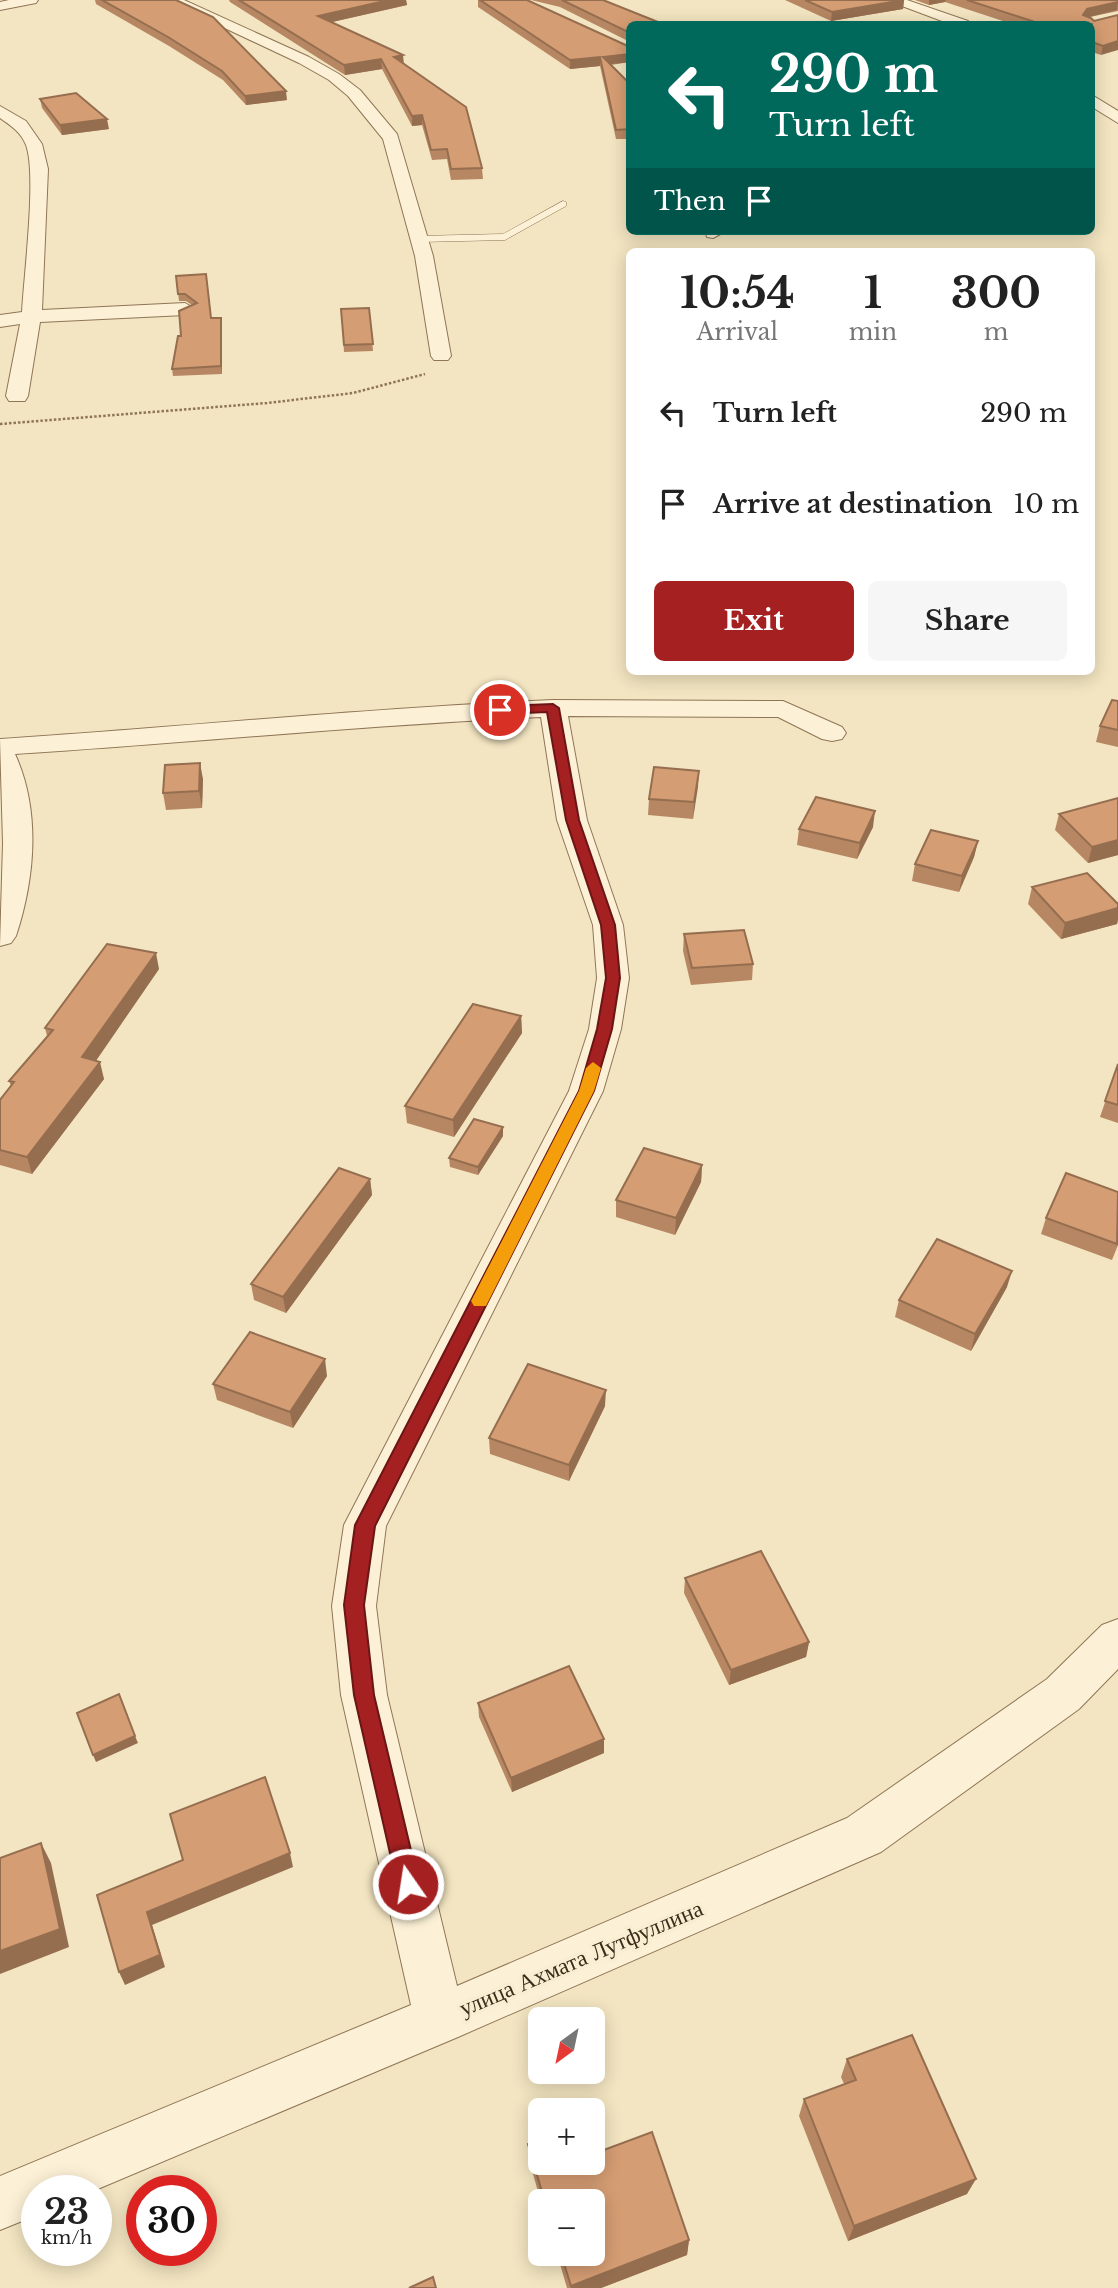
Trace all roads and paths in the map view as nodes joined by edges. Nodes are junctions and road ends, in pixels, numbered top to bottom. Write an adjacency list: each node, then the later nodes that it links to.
1 (30, 0): 4 (street)
2 (172, 0): 10 (street)
3 (893, 0): 5 (street)
4 (0, 6)
5 (953, 21)
6 (1095, 102): 8 (street)
7 (0, 111): 12 (street)
8 (1118, 118)
9 (563, 204): 10 (lane)
10 (422, 248): 14 (street)
11 (185, 309): 12 (street)
12 (32, 316): 13 (street); 15 (street)
13 (0, 321)
14 (441, 356): 16 (path)
15 (17, 396)
16 (0, 424)
17 (553, 708): 18 (street); 19 (street); 22 (street)
18 (832, 733)
19 (0, 749): 20 (street)
20 (0, 936)
21 (1118, 1639): 22 (street, улица Ахмата Лутфуллина)
22 (440, 2019): 23 (street, улица Ахмата Лутфуллина)
23 (0, 2203)

